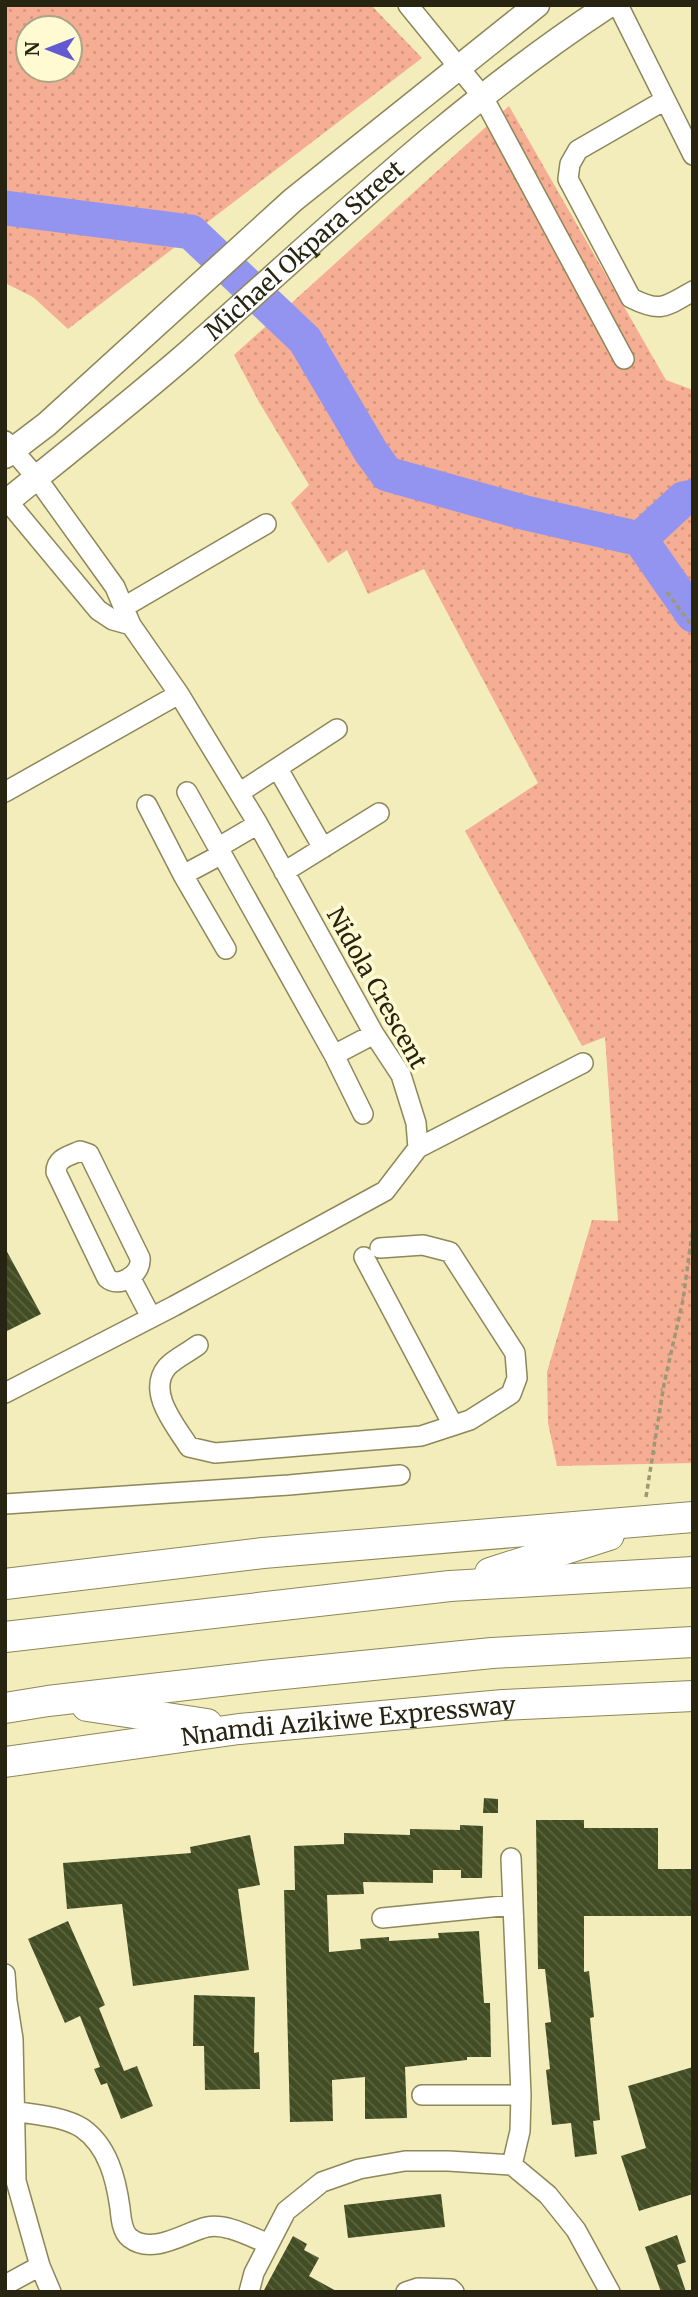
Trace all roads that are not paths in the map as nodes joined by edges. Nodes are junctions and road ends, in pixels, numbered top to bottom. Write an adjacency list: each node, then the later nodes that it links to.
1 (408, 5): 5 (street)
2 (537, 5): 5 (main road, Michael Okpara Street)
3 (609, 5): 6 (main road, Michael Okpara Street)
4 (618, 5): 7 (street)
5 (458, 67): 6 (street); 11 (main road, Michael Okpara Street)
6 (483, 97): 10 (street); 12 (main road, Michael Okpara Street)
7 (665, 100): 8 (street); 9 (street)
8 (693, 155)
9 (693, 291)
10 (624, 359)
11 (8, 449): 12 (street, Nidola Crescent)
12 (36, 477): 13 (main road, Michael Okpara Street); 15 (street, Nidola Crescent)
13 (6, 501): 15 (street)
14 (266, 524): 15 (street)
15 (127, 616): 16 (street, Nidola Crescent)
16 (179, 694): 19 (street); 21 (street, Nidola Crescent)
17 (337, 729): 18 (street)
18 (278, 769): 21 (street); 25 (street)
19 (5, 792)
20 (187, 792): 26 (street)
21 (239, 793): 24 (street, Nidola Crescent)
22 (147, 805): 28 (street)
23 (379, 813): 25 (street)
24 (258, 824): 26 (street); 27 (street, Nidola Crescent)
25 (323, 848): 27 (street)
26 (220, 850): 28 (street); 31 (street)
27 (284, 872): 30 (street, Nidola Crescent)
28 (183, 875): 29 (street)
29 (226, 949)
30 (374, 1034): 31 (street); 34 (street, Nidola Crescent)
31 (334, 1055): 33 (street)
32 (583, 1063): 34 (street)
33 (363, 1114)
34 (418, 1148): 36 (street)
35 (130, 1277): 35 (street); 36 (street)
36 (151, 1317): 38 (street)
37 (198, 1345): 39 (street)
38 (5, 1394)
39 (453, 1425): 39 (street)
40 (400, 1475): 41 (street)
41 (5, 1504)
42 (693, 1517): 43 (highway)
43 (650, 1519): 45 (highway); 46 (highway)
44 (693, 1572): 46 (highway)
45 (5, 1584)
46 (450, 1586): 47 (highway)
47 (5, 1637)
48 (693, 1642): 50 (highway)
49 (693, 1696): 52 (highway, Nnamdi Azikiwe Expressway)
50 (48, 1700): 51 (highway); 52 (highway)
51 (5, 1708)
52 (239, 1729): 53 (highway, Nnamdi Azikiwe Expressway)
53 (5, 1762)
54 (511, 1858): 55 (street)
55 (513, 1905): 56 (street); 59 (street)
56 (382, 1918)
57 (5, 1974): 60 (street)
58 (422, 2095): 59 (street)
59 (521, 2095): 61 (street)
60 (14, 2112): 62 (street); 63 (street)
61 (512, 2165): 63 (street); 70 (street)
62 (10, 2181): 64 (street)
63 (269, 2244): 67 (street)
64 (40, 2266): 65 (street); 66 (street)
65 (5, 2285)
66 (51, 2292)
67 (249, 2292)
68 (406, 2292): 69 (street)
69 (454, 2292)
70 (610, 2292)

